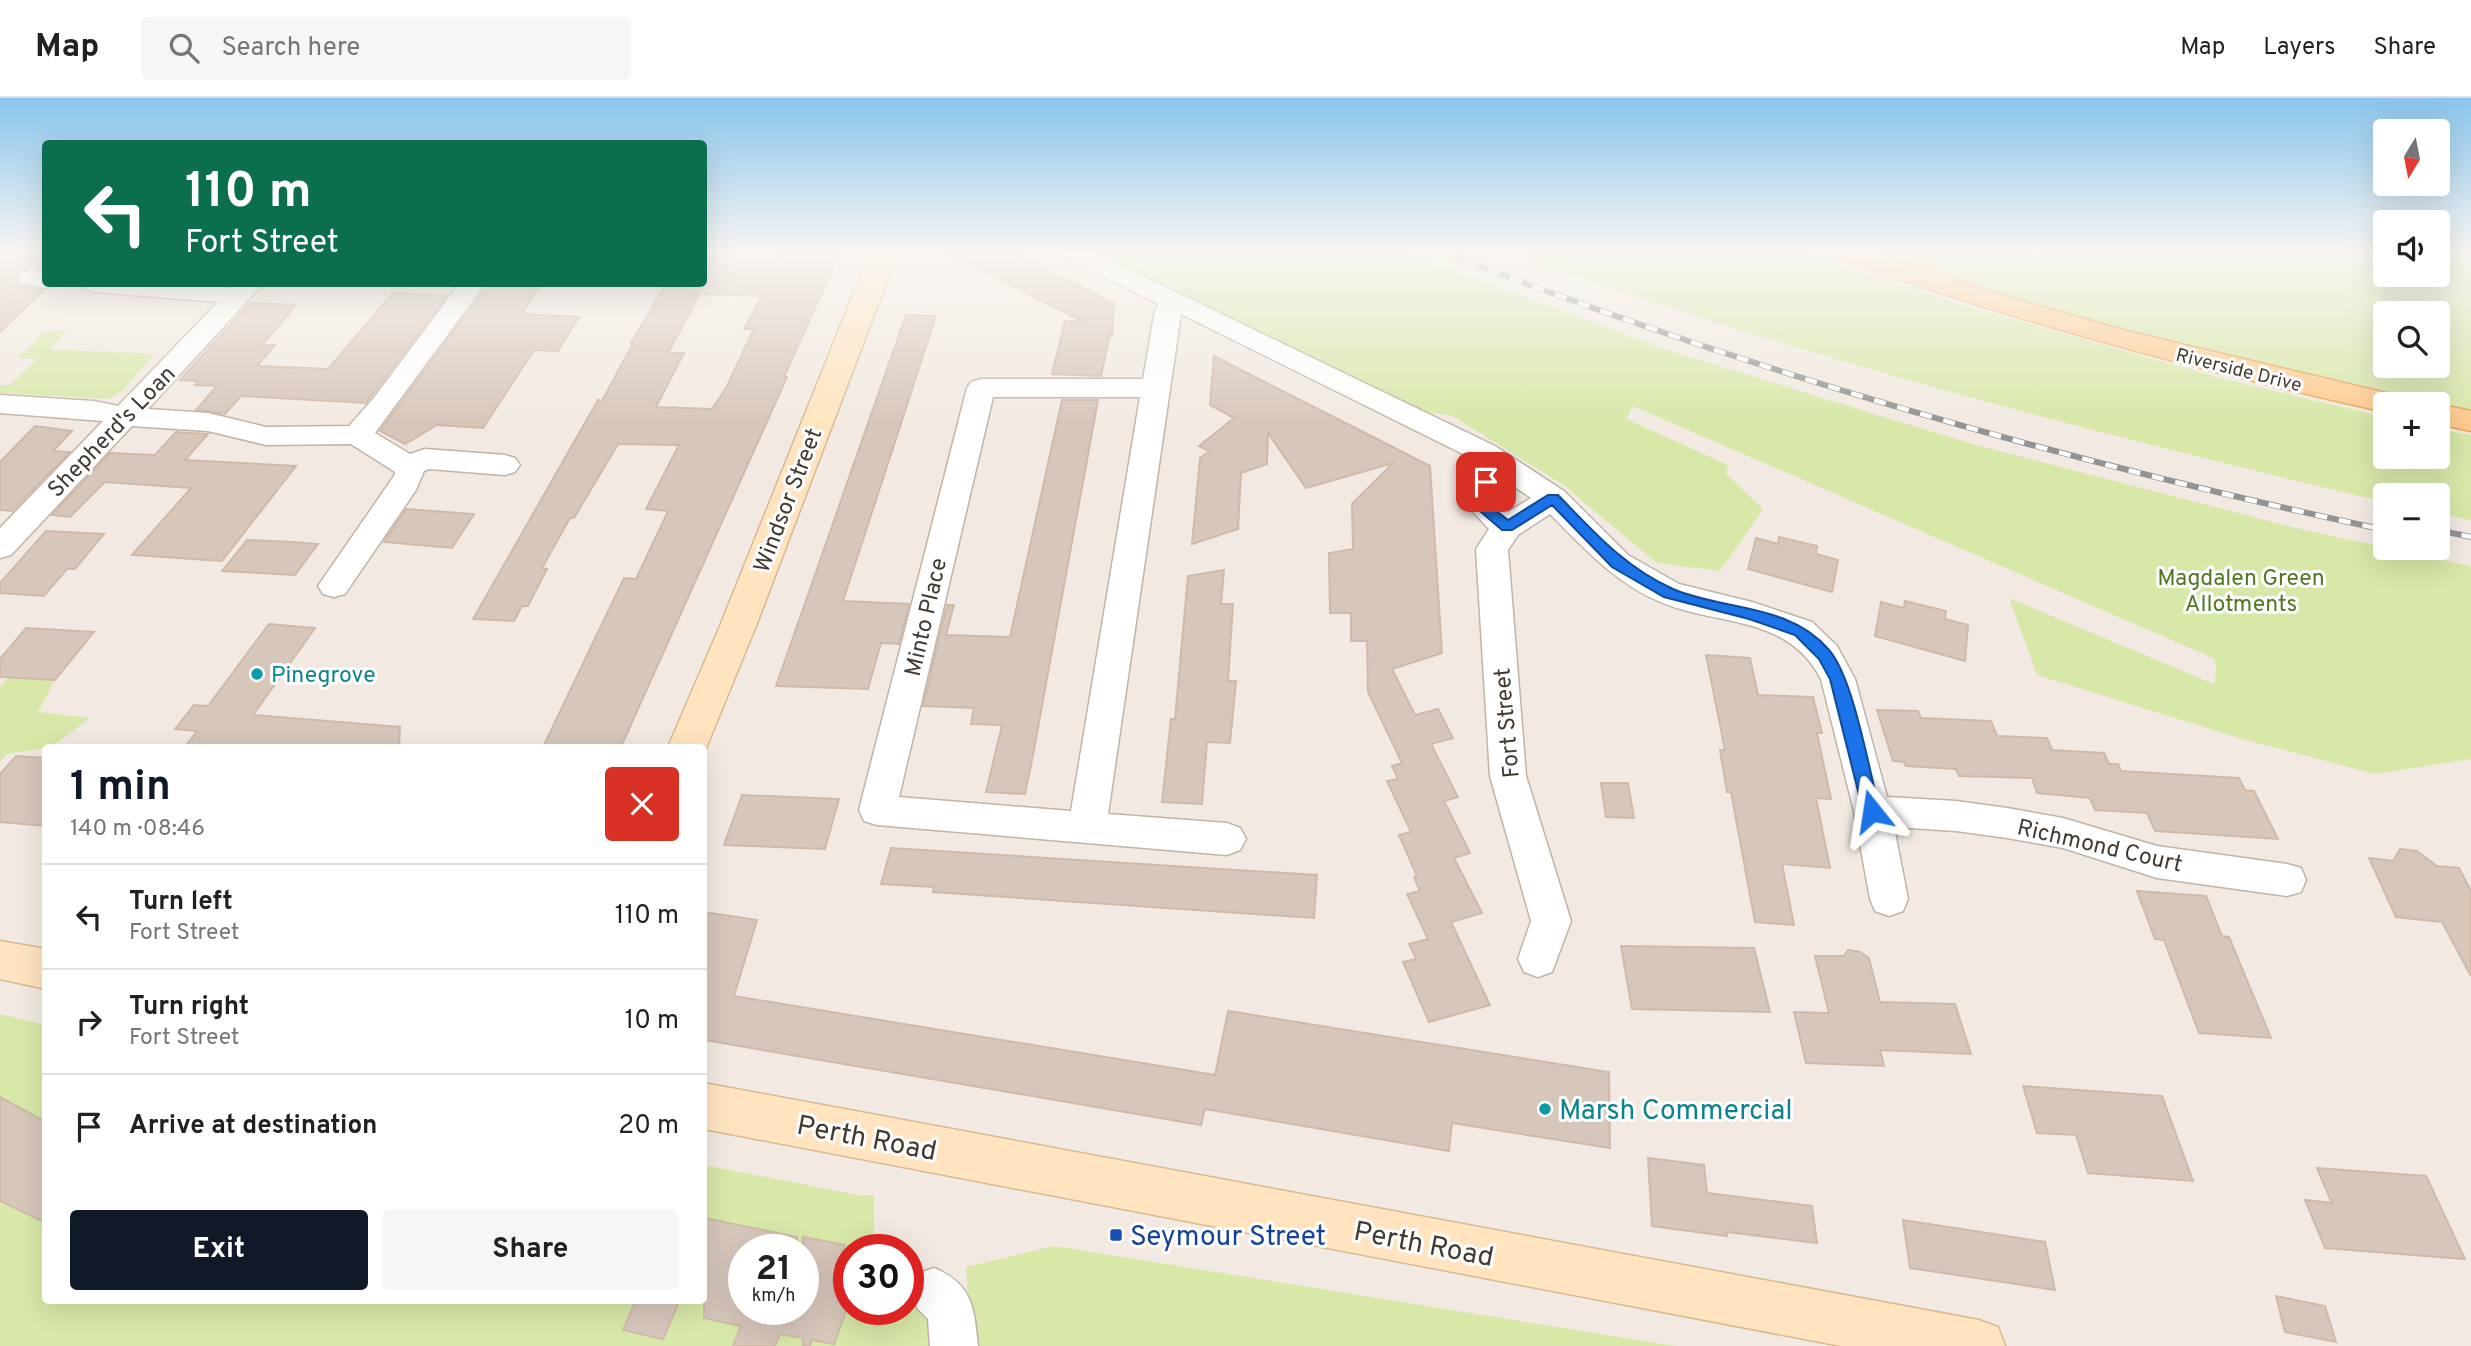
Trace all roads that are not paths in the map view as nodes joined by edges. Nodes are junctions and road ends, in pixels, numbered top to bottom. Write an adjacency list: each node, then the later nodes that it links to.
1 (226, 310): 10 (street, Shepherd's Loan)
2 (453, 310): 13 (street)
3 (861, 310): 21 (street, Windsor Street)
4 (1168, 310): 7 (street)
5 (1194, 310): 17 (street)
6 (2024, 310): 8 (main road, Riverside Drive)
7 (1155, 388): 23 (street); 23 (street, Minto Place)
8 (2373, 400)
9 (0, 404): 10 (street)
10 (125, 416): 13 (street); 19 (street, Shepherd's Loan)
11 (2450, 417): 12 (main road)
12 (2471, 421)
13 (357, 435): 15 (street)
14 (505, 465): 15 (street)
15 (409, 467): 20 (street)
16 (1486, 482): 18 (street)
17 (1553, 498): 18 (street); 22 (street)
18 (1507, 527): 27 (street, Fort Street)
19 (0, 547)
20 (334, 586)
21 (688, 744)
22 (1872, 811): 25 (street, Richmond Court); 26 (street)
23 (1087, 828): 24 (street, Minto Place)
24 (1227, 839)
25 (2287, 880)
26 (1889, 899)
27 (1538, 959)
28 (0, 960): 29 (street)
29 (42, 968)
30 (707, 1107): 32 (street, Perth Road)
31 (934, 1291): 33 (street)
32 (1881, 1337): 34 (street, Perth Road)
33 (954, 1346)
34 (1979, 1346)

